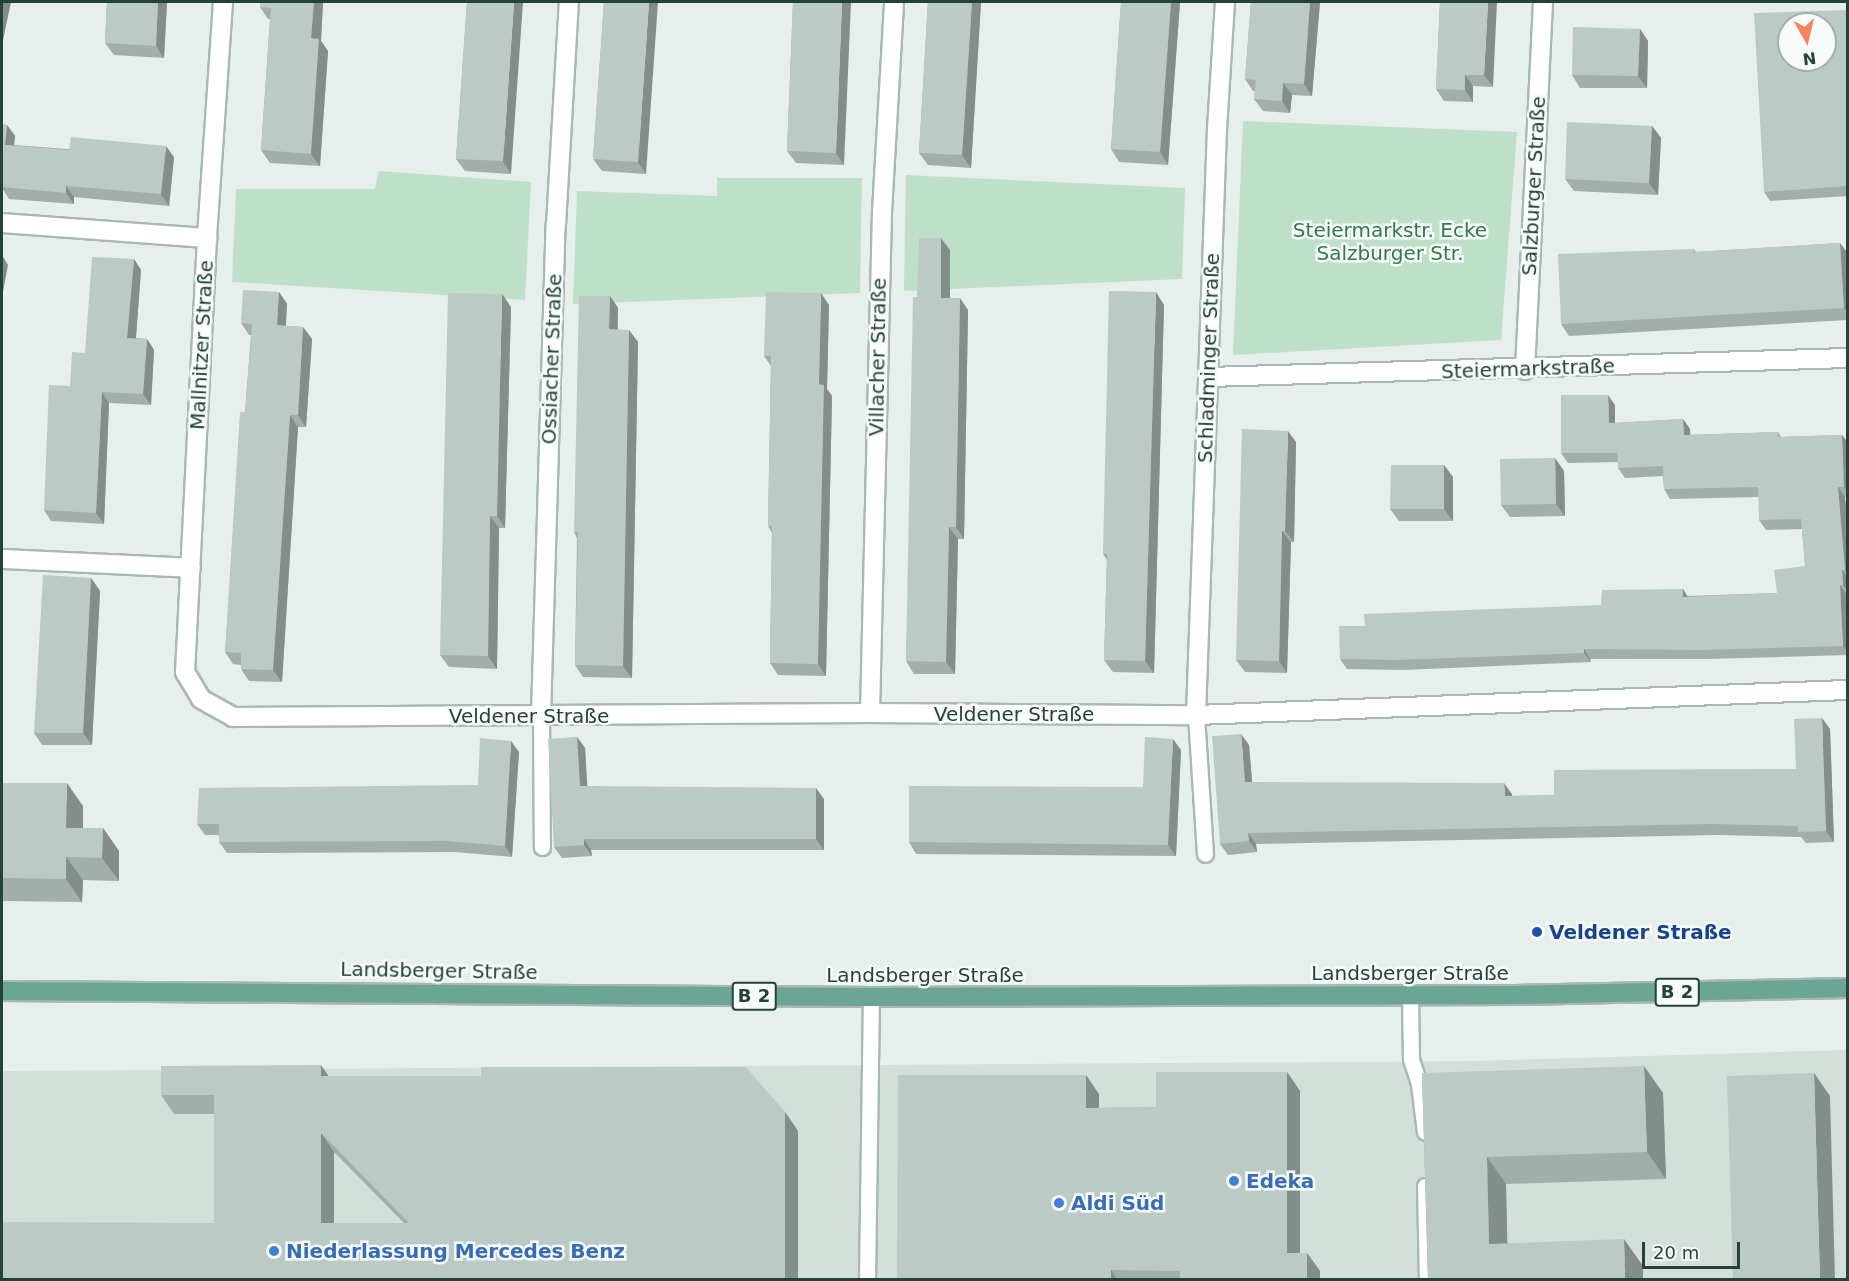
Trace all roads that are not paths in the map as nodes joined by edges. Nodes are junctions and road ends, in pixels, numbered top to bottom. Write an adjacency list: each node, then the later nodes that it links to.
1 (223, 2): 7 (street, Mallnitzer Straße)
2 (568, 2): 17 (street, Ossiacher Straße)
3 (894, 2): 15 (street, Villacher Straße)
4 (1225, 2): 10 (street, Schladminger Straße)
5 (1543, 2): 9 (street, Salzburger Straße)
6 (2, 223): 7 (street)
7 (207, 238): 12 (street, Mallnitzer Straße)
8 (1848, 358): 9 (street, Steiermarkstraße)
9 (1525, 370): 10 (street, Steiermarkstraße)
10 (1208, 377): 16 (street, Schladminger Straße)
11 (2, 560): 12 (street)
12 (191, 568): 13 (street, Mallnitzer Straße)
13 (192, 687): 17 (street, Veldener Straße)
14 (1848, 690): 16 (street, Veldener Straße)
15 (870, 713): 16 (street, Veldener Straße); 17 (street, Veldener Straße)
16 (1196, 715): 19 (lane)
17 (541, 716): 18 (lane)
18 (542, 847)
19 (1205, 854)
20 (1848, 988): 22 (main road, Landsberger Straße / B 2)
21 (2, 991): 23 (main road, Landsberger Straße / B 2)
22 (1410, 996): 23 (main road, Landsberger Straße / B 2); 24 (lane)
23 (871, 998): 26 (lane)
24 (1425, 1143)
25 (1425, 1166): 27 (lane)
26 (867, 1280)
27 (1427, 1280)

